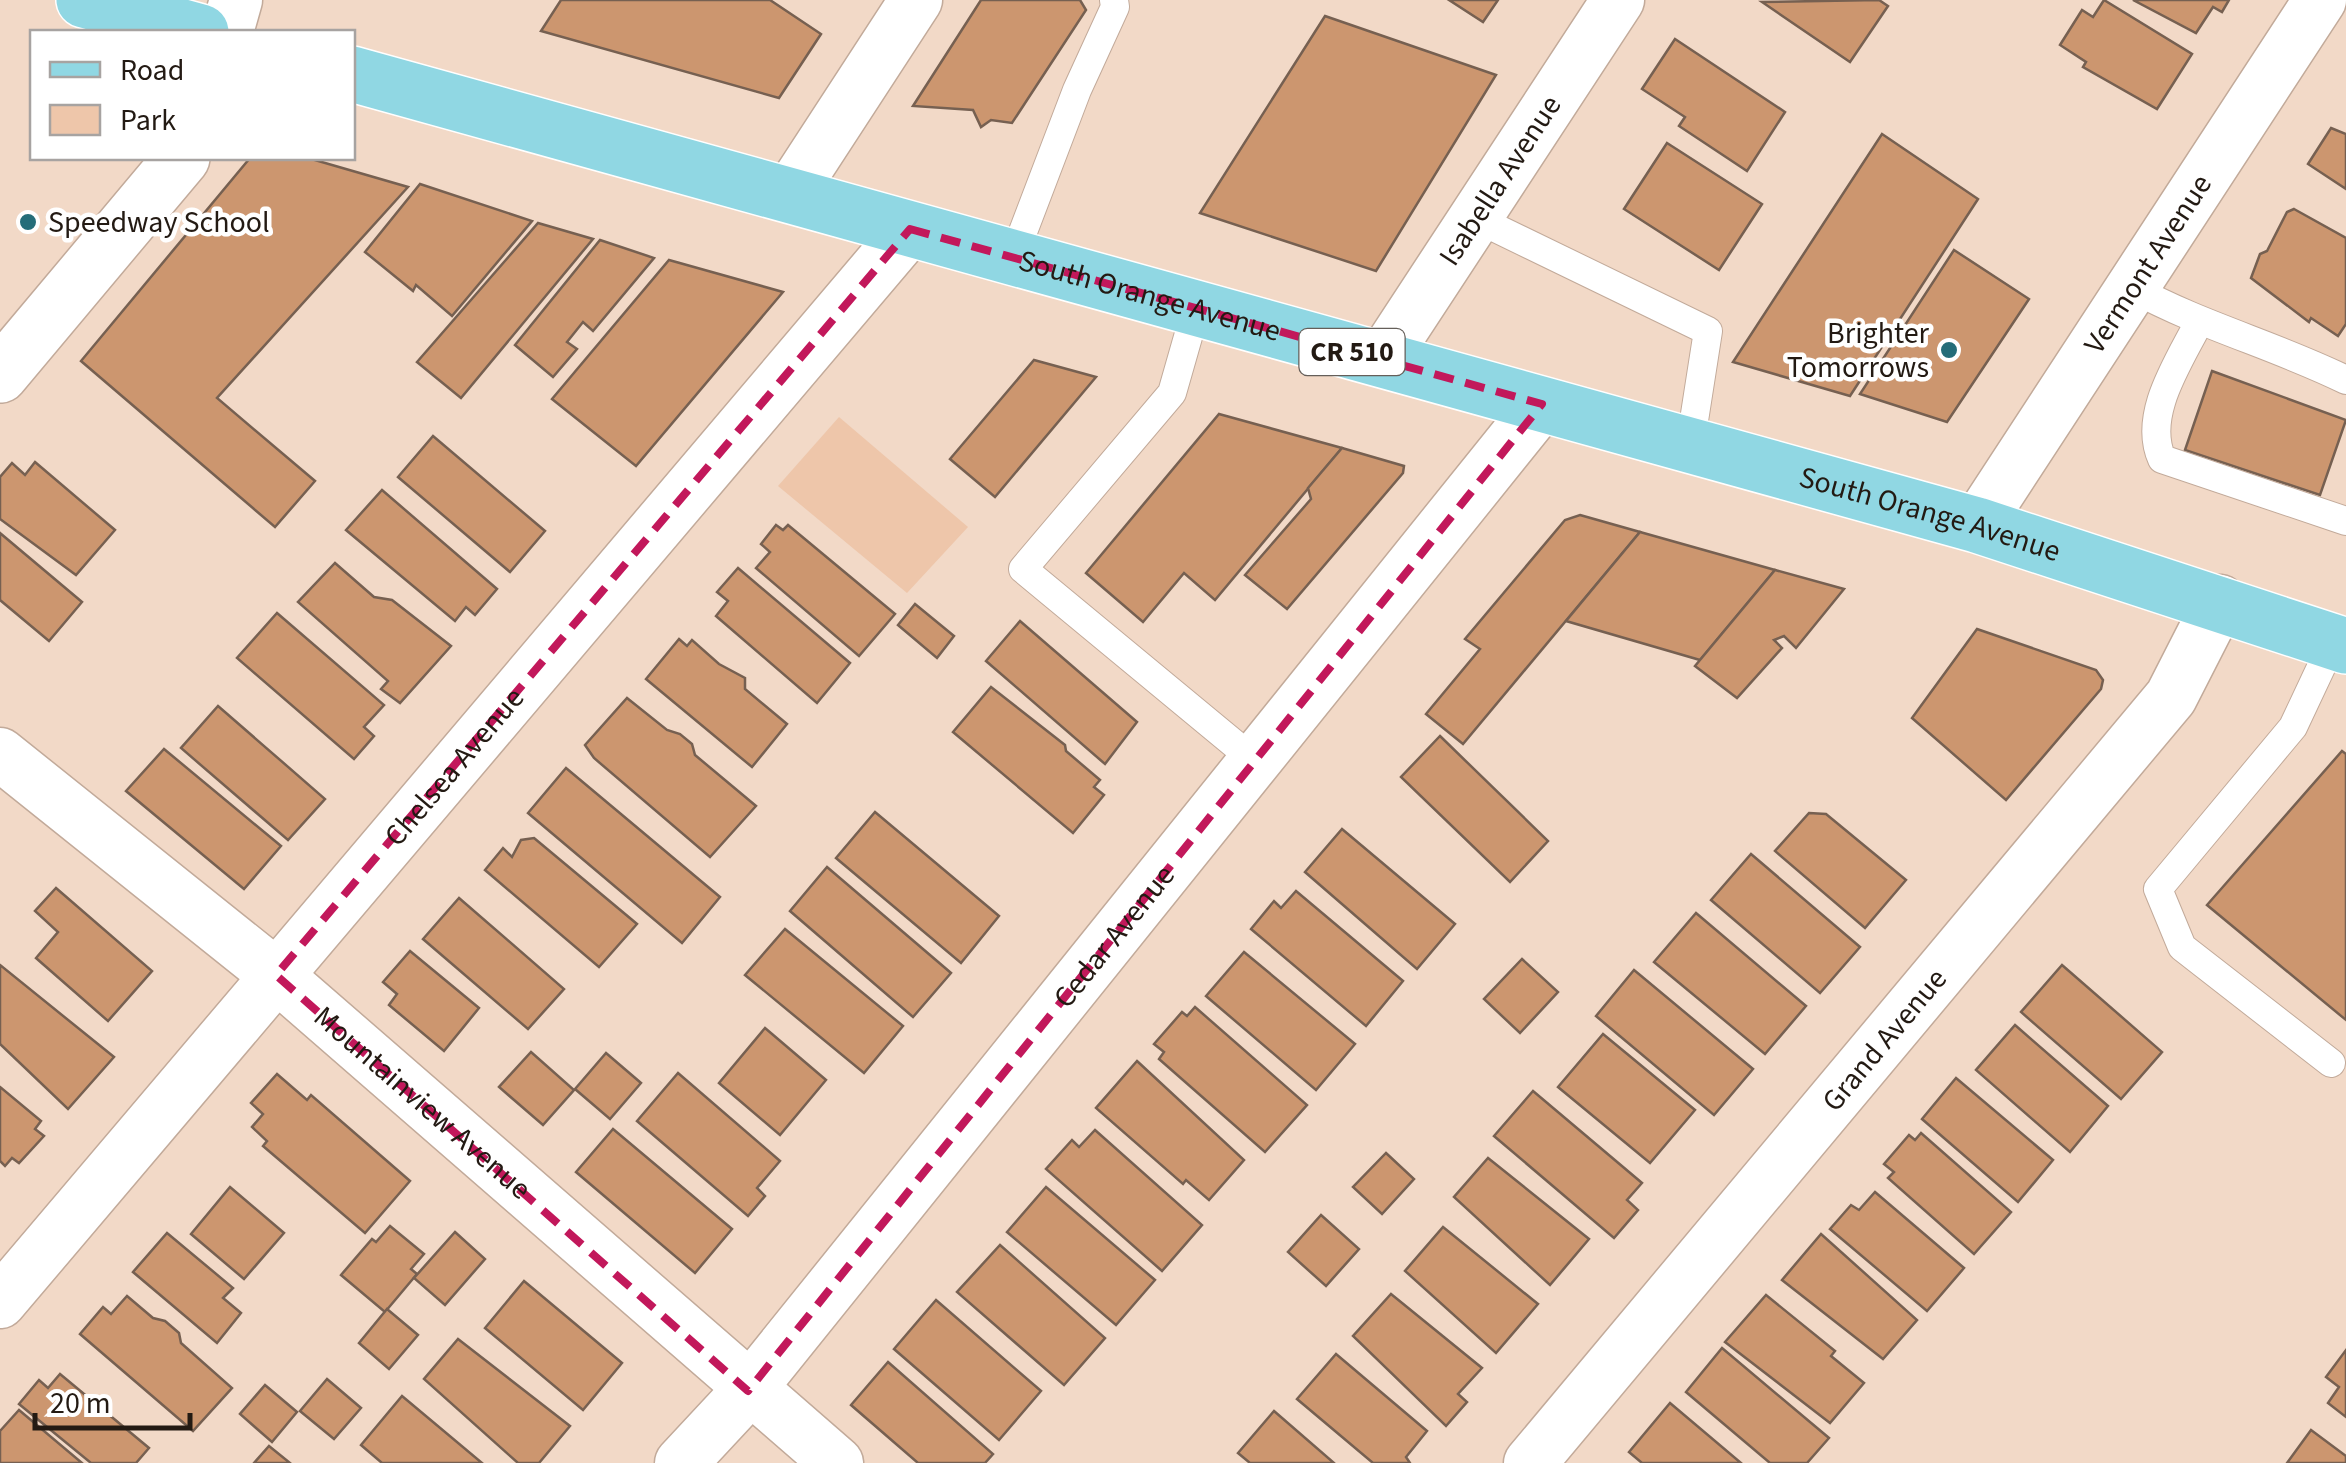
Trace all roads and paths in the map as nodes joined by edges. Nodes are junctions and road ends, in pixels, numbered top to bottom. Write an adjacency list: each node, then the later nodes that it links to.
1 (84, 0): 7 (main road)
2 (236, 0): 8 (street)
3 (916, 0): 11 (street)
4 (1114, 0): 14 (lane)
5 (1618, 0): 12 (street, Isabella Avenue)
6 (2320, 0): 15 (street, Vermont Avenue)
7 (194, 30)
8 (228, 30)
9 (355, 75): 11 (main road, South Orange Avenue / CR 510)
10 (180, 160): 19 (main road)
11 (788, 195): 13 (main road, South Orange Avenue / CR 510)
12 (1475, 218): 18 (street, Isabella Avenue); 22 (lane)
13 (910, 229): 14 (main road, South Orange Avenue / CR 510); 29 (street, Chelsea Avenue)
14 (1013, 258): 16 (main road, South Orange Avenue / CR 510)
15 (2132, 288): 17 (lane); 24 (street, Vermont Avenue)
16 (1196, 308): 18 (main road, South Orange Avenue / CR 510); 28 (lane)
17 (2199, 322): 20 (lane); 23 (lane)
18 (1382, 360): 21 (main road, South Orange Avenue / CR 510)
19 (0, 375)
20 (2346, 380)
21 (1542, 404): 22 (main road, South Orange Avenue / CR 510); 28 (street, Cedar Avenue)
22 (1690, 446): 24 (main road, South Orange Avenue / CR 510)
23 (2346, 521)
24 (1977, 525): 25 (main road, South Orange Avenue / CR 510)
25 (2220, 601): 26 (main road, South Orange Avenue / CR 510); 35 (street, Grand Avenue)
26 (2340, 644): 30 (lane)
27 (0, 754): 29 (street, Mountainview Avenue)
28 (1255, 760): 32 (street, Cedar Avenue)
29 (276, 975): 31 (street, Chelsea Avenue); 32 (street, Mountainview Avenue)
30 (2331, 1063)
31 (0, 1302)
32 (748, 1390): 33 (street, Cedar Avenue); 34 (street, Mountainview Avenue)
33 (681, 1463)
34 (837, 1463)
35 (1530, 1463)

